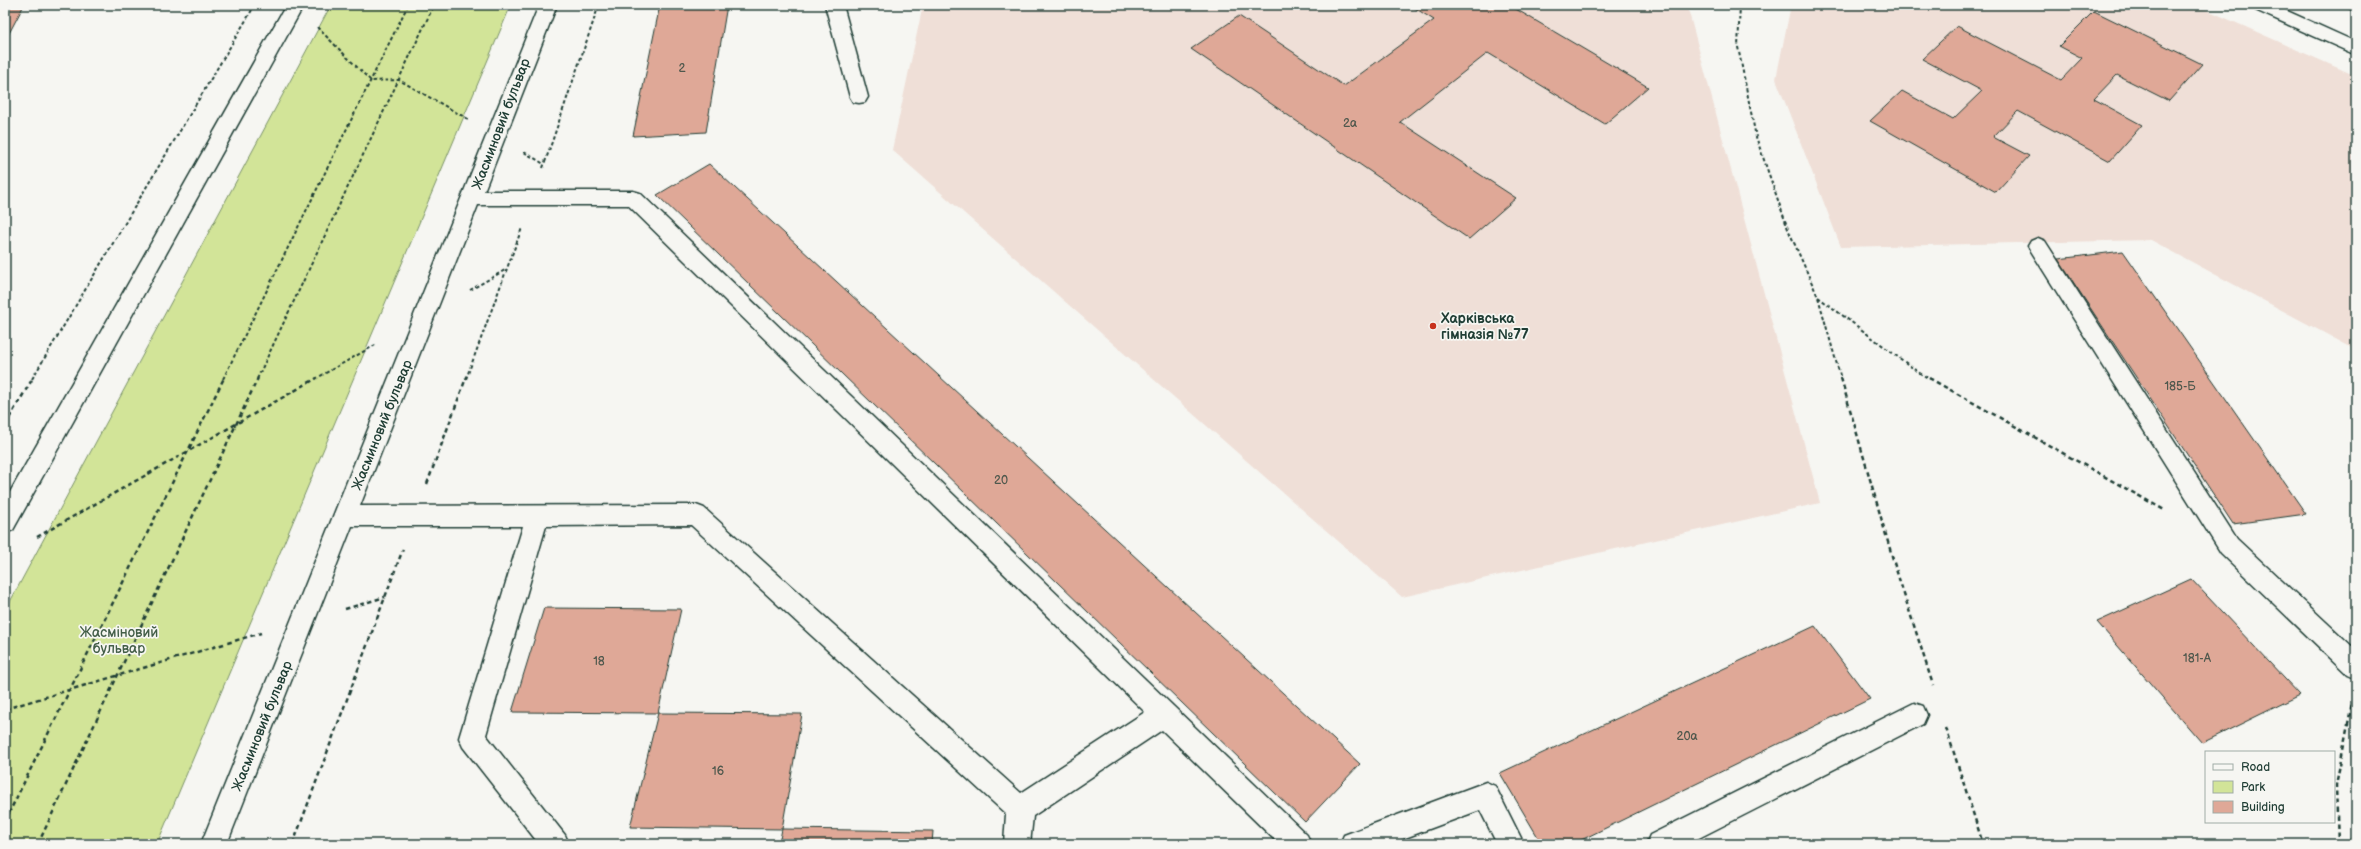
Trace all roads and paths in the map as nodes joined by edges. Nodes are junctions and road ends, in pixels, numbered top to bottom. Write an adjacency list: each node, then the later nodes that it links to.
1 (255, 5): 23 (path)
2 (295, 5): 12 (path); 30 (street)
3 (408, 5): 12 (path)
4 (434, 5): 11 (path)
5 (548, 5): 14 (street, Жасминовий бульвар)
6 (599, 5): 15 (path)
7 (834, 5): 13 (street)
8 (2259, 5): 10 (street)
9 (1738, 6): 20 (path)
10 (2356, 49)
11 (399, 80): 12 (path); 14 (path); 24 (path)
12 (371, 81): 25 (path)
13 (860, 97)
14 (496, 136): 15 (path); 16 (street, Жасминовий бульвар)
15 (544, 164): 17 (path)
16 (472, 198): 17 (street); 21 (street, Жасминовий бульвар)
17 (533, 198): 19 (path); 40 (street)
18 (2038, 246): 34 (street)
19 (506, 269): 21 (path); 29 (path)
20 (1818, 297): 26 (path); 37 (path)
21 (425, 316): 28 (street, Жасминовий бульвар)
22 (378, 343): 24 (path)
23 (5, 425)
24 (236, 425): 25 (path); 35 (path)
25 (188, 452): 31 (path); 36 (path)
26 (2167, 511)
27 (538, 515): 29 (street); 43 (street); 48 (street)
28 (346, 516): 29 (street); 33 (street, Жасминовий бульвар)
29 (416, 516): 32 (path)
30 (5, 523)
31 (32, 540)
32 (385, 597): 33 (path); 47 (path)
33 (304, 620): 35 (path); 46 (street, Жасминовий бульвар)
34 (2356, 666)
35 (118, 674): 36 (path); 45 (path)
36 (70, 689): 39 (path); 44 (path)
37 (1935, 692)
38 (2353, 695): 55 (path)
39 (5, 709)
40 (1164, 714): 43 (street); 50 (street)
41 (1914, 715): 53 (street)
42 (1945, 723): 54 (path)
43 (1020, 809): 49 (street)
44 (5, 821)
45 (38, 844)
46 (214, 844)
47 (293, 844)
48 (556, 844)
49 (1017, 844)
50 (1298, 844)
51 (1353, 844): 52 (street)
52 (1510, 844)
53 (1659, 844)
54 (1983, 844)
55 (2338, 844)

